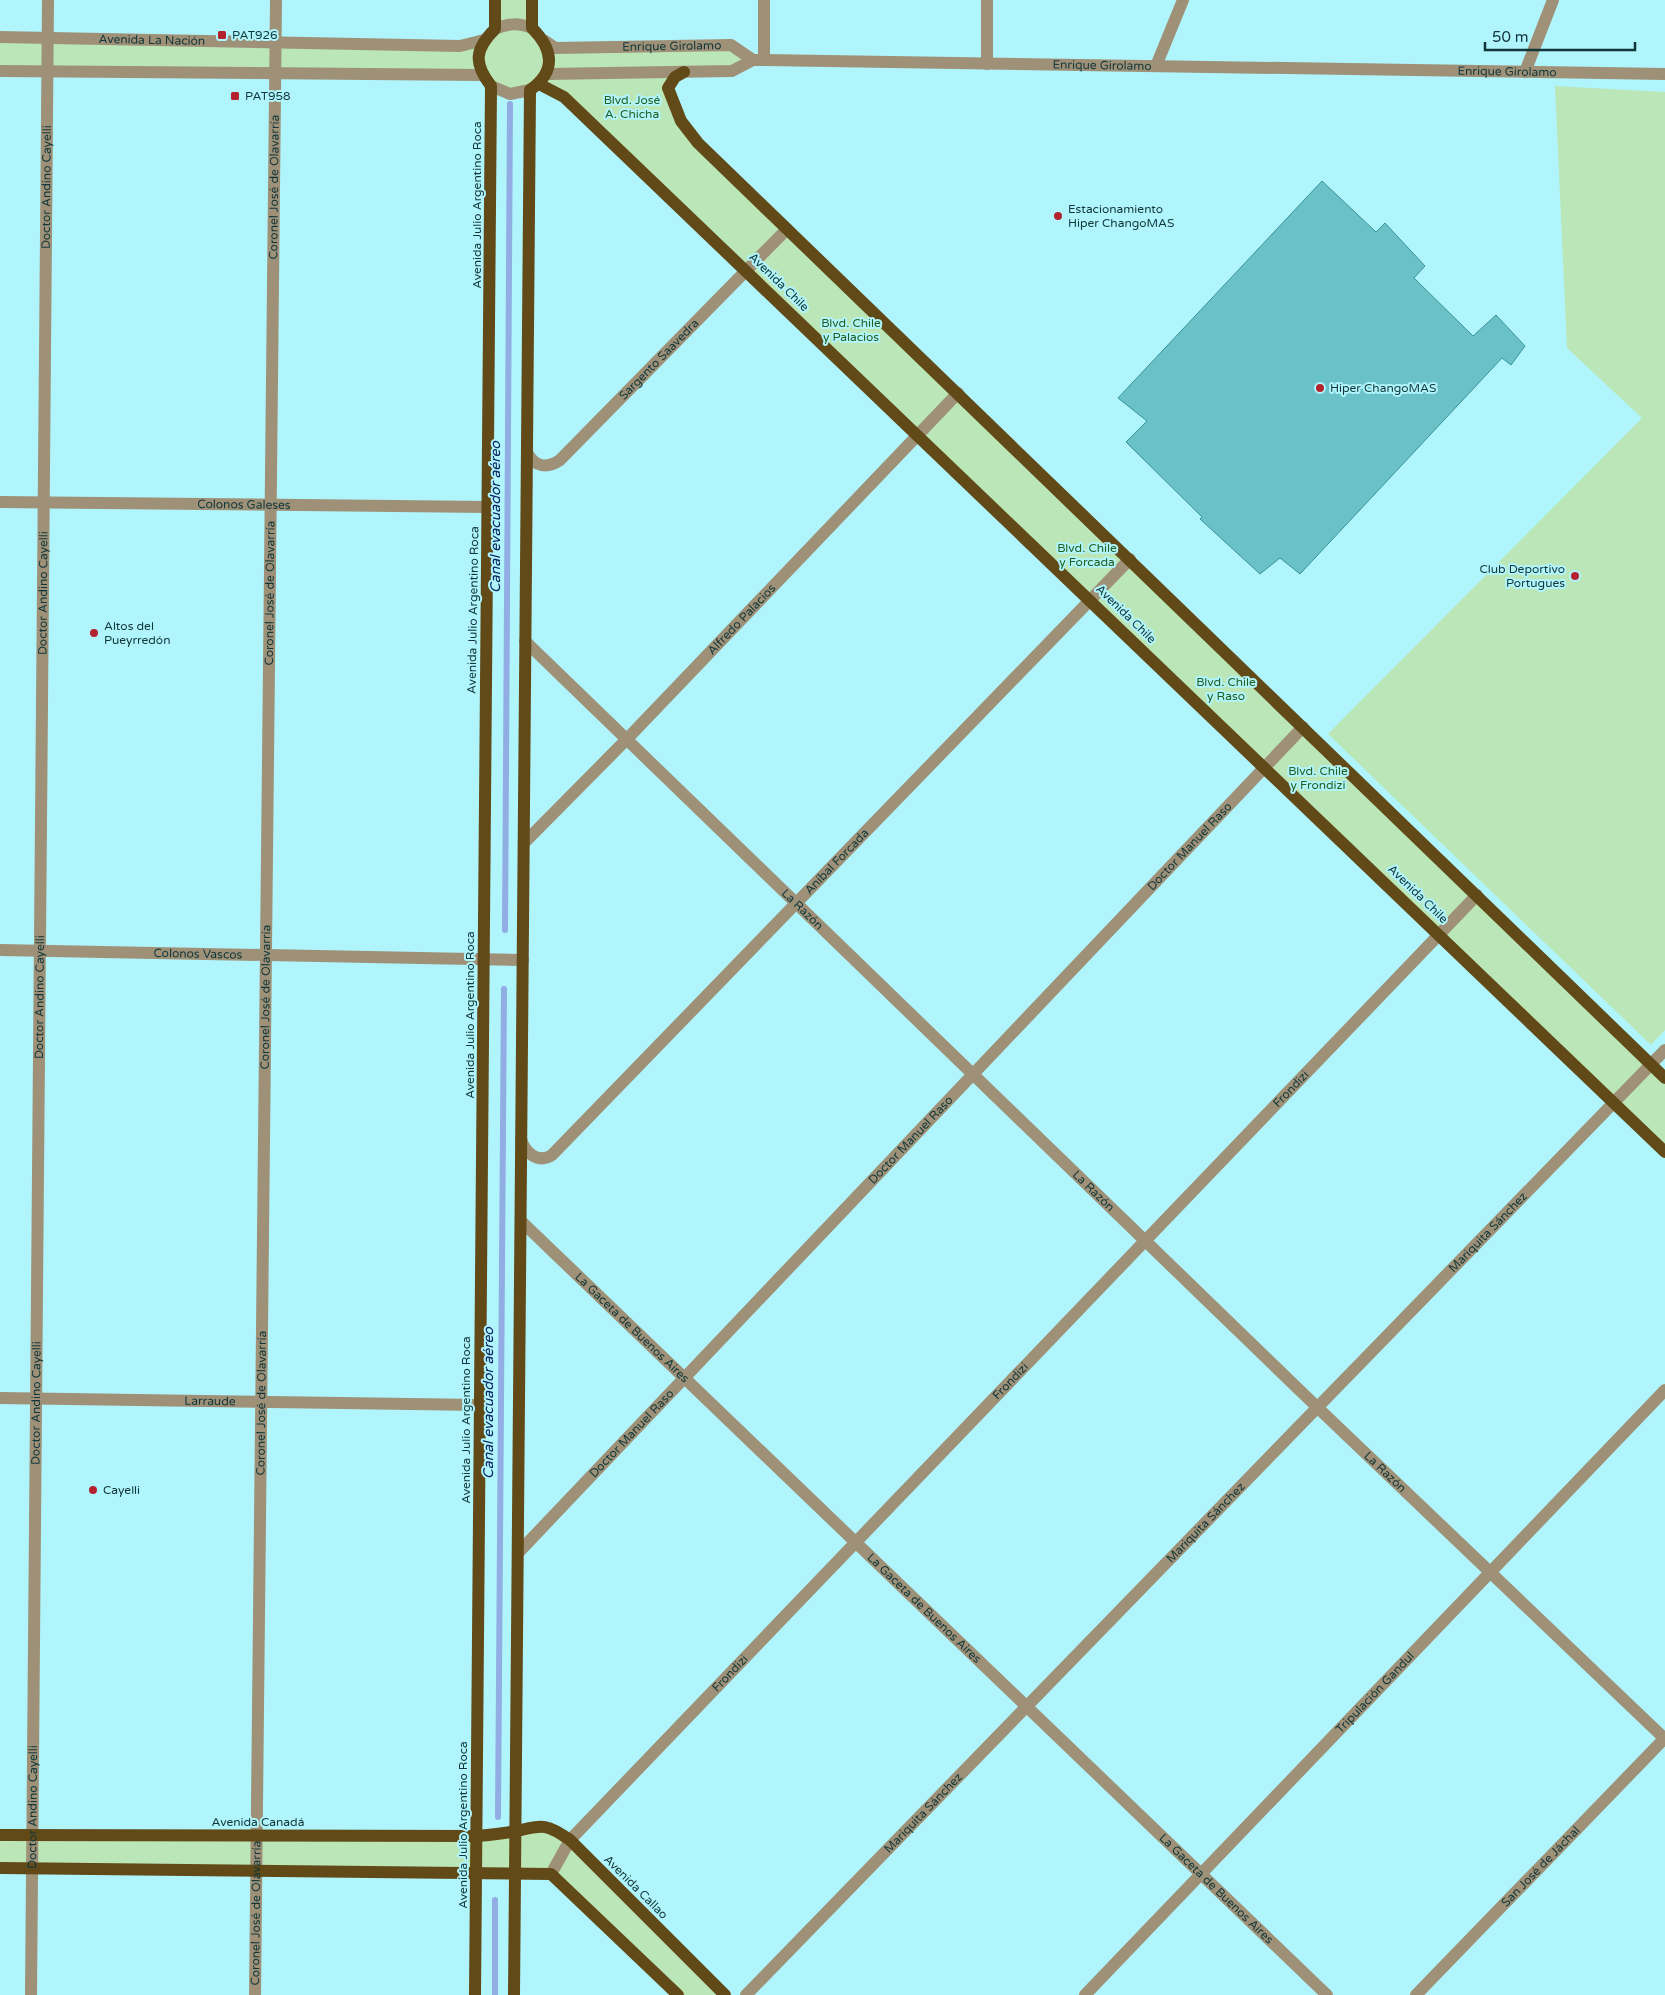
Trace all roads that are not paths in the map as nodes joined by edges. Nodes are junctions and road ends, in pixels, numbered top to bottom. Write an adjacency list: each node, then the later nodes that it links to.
1 (48, 0): 12 (street, Doctor Andino Cayelli)
2 (276, 0): 15 (street, Coronel José de Olavarría)
3 (495, 0): 10 (main road)
4 (532, 0): 9 (main road)
5 (764, 0): 16 (street)
6 (987, 0): 17 (street)
7 (1184, 0): 18 (street)
8 (1553, 0): 22 (street)
9 (532, 28): 10 (street); 14 (main road)
10 (495, 29): 13 (main road)
11 (0, 37): 12 (street, Avenida La Nación)
12 (48, 39): 15 (street, Avenida La Nación); 20 (street, Doctor Andino Cayelli)
13 (484, 40): 15 (street, Avenida La Nación); 25 (main road)
14 (545, 41): 16 (street, Enrique Girolamo); 26 (main road)
15 (275, 44): 23 (street, Coronel José de Olavarría)
16 (758, 60): 17 (street, Enrique Girolamo); 21 (street)
17 (987, 64): 18 (street, Enrique Girolamo)
18 (1156, 66): 22 (street, Enrique Girolamo)
19 (0, 71): 20 (street)
20 (48, 71): 23 (street); 34 (street, Doctor Andino Cayelli)
21 (684, 72): 26 (street); 28 (main road)
22 (1525, 72): 24 (street, Enrique Girolamo)
23 (274, 73): 25 (street); 35 (street, Coronel José de Olavarría)
24 (1665, 74)
25 (482, 75): 27 (main road)
26 (538, 83): 27 (street); 29 (main road, Avenida Chile); 32 (main road)
27 (491, 86): 36 (main road, Avenida Julio Argentino Roca)
28 (787, 229): 29 (street, Sargento Saavedra); 30 (main road)
29 (747, 270): 31 (main road, Avenida Chile); 32 (street, Sargento Saavedra)
30 (958, 393): 31 (street, Alfredo Palacios); 37 (main road)
31 (919, 434): 38 (main road, Avenida Chile); 41 (street, Alfredo Palacios)
32 (527, 452): 39 (main road)
33 (0, 502): 34 (street, Colonos Galeses)
34 (44, 502): 35 (street, Colonos Galeses); 48 (street, Doctor Andino Cayelli)
35 (270, 506): 36 (street, Colonos Galeses); 49 (street, Coronel José de Olavarría)
36 (488, 507): 50 (main road, Avenida Julio Argentino Roca)
37 (1130, 559): 38 (street, Aníbal Forcada); 40 (main road)
38 (1091, 600): 42 (main road, Avenida Chile); 45 (street, Aníbal Forcada)
39 (526, 641): 41 (street, La Razón); 43 (main road)
40 (1303, 727): 42 (street, Doctor Manuel Raso); 44 (main road)
41 (627, 739): 43 (street, Alfredo Palacios); 45 (street, La Razón)
42 (1265, 767): 46 (main road, Avenida Chile); 54 (street, Doctor Manuel Raso)
43 (524, 843): 51 (main road)
44 (1477, 895): 46 (street, Frondizi); 53 (main road)
45 (796, 904): 54 (street, La Razón); 57 (street, Aníbal Forcada)
46 (1439, 934): 56 (main road, Avenida Chile); 60 (street, Frondizi)
47 (0, 950): 48 (street, Colonos Vascos)
48 (40, 951): 49 (street, Colonos Vascos); 64 (street, Doctor Andino Cayelli)
49 (266, 954): 50 (street, Colonos Vascos); 65 (street, Coronel José de Olavarría)
50 (484, 958): 51 (street, Colonos Vascos); 66 (main road, Avenida Julio Argentino Roca)
51 (523, 960): 57 (main road)
52 (1665, 1050): 53 (street, Mariquita Sánchez)
53 (1651, 1064): 55 (main road); 56 (street, Mariquita Sánchez)
54 (973, 1074): 60 (street, La Razón); 61 (street, Doctor Manuel Raso)
55 (1665, 1078)
56 (1613, 1103): 58 (main road, Avenida Chile); 67 (street, Mariquita Sánchez)
57 (521, 1139): 59 (main road)
58 (1665, 1152)
59 (521, 1221): 61 (street, La Gaceta de Buenos Aires); 69 (main road)
60 (1145, 1240): 67 (street, La Razón); 68 (street, Frondizi)
61 (685, 1378): 68 (street, La Gaceta de Buenos Aires); 69 (street, Doctor Manuel Raso)
62 (1665, 1390): 70 (street, Tripulación Gandul)
63 (0, 1398): 64 (street, Larraude)
64 (36, 1398): 65 (street, Larraude); 75 (street, Doctor Andino Cayelli)
65 (261, 1402): 66 (street, Larraude); 76 (street, Coronel José de Olavarría)
66 (480, 1405): 77 (main road, Avenida Julio Argentino Roca)
67 (1317, 1407): 70 (street, La Razón); 71 (street, Mariquita Sánchez)
68 (856, 1543): 71 (street, La Gaceta de Buenos Aires); 78 (street, Frondizi)
69 (518, 1553): 73 (main road)
70 (1492, 1572): 72 (street, La Razón); 85 (street, Tripulación Gandul)
71 (1025, 1707): 85 (street, La Gaceta de Buenos Aires); 92 (street, Mariquita Sánchez)
72 (1665, 1739): 95 (street, San José de Jáchal)
73 (515, 1831): 77 (main road, Avenida Canadá); 78 (main road, Avenida Callao); 83 (main road)
74 (0, 1835): 75 (main road, Avenida Canadá)
75 (32, 1835): 76 (main road, Avenida Canadá); 80 (street, Doctor Andino Cayelli)
76 (257, 1835): 77 (main road, Avenida Canadá); 81 (street, Coronel José de Olavarría)
77 (477, 1836): 82 (main road, Avenida Julio Argentino Roca)
78 (570, 1840): 84 (street, Frondizi); 91 (main road, Avenida Callao)
79 (0, 1868): 80 (main road)
80 (32, 1869): 81 (main road); 86 (street, Doctor Andino Cayelli)
81 (256, 1870): 82 (main road); 87 (street, Coronel José de Olavarría)
82 (476, 1872): 83 (main road); 88 (main road, Avenida Julio Argentino Roca)
83 (515, 1872): 84 (main road); 89 (main road)
84 (551, 1874): 90 (main road)
85 (1202, 1875): 93 (street, Tripulación Gandul); 94 (street, La Gaceta de Buenos Aires)
86 (31, 1995)
87 (255, 1995)
88 (475, 1995)
89 (514, 1995)
90 (678, 1995)
91 (726, 1995)
92 (746, 1995)
93 (1085, 1995)
94 (1327, 1995)
95 (1416, 1995)

